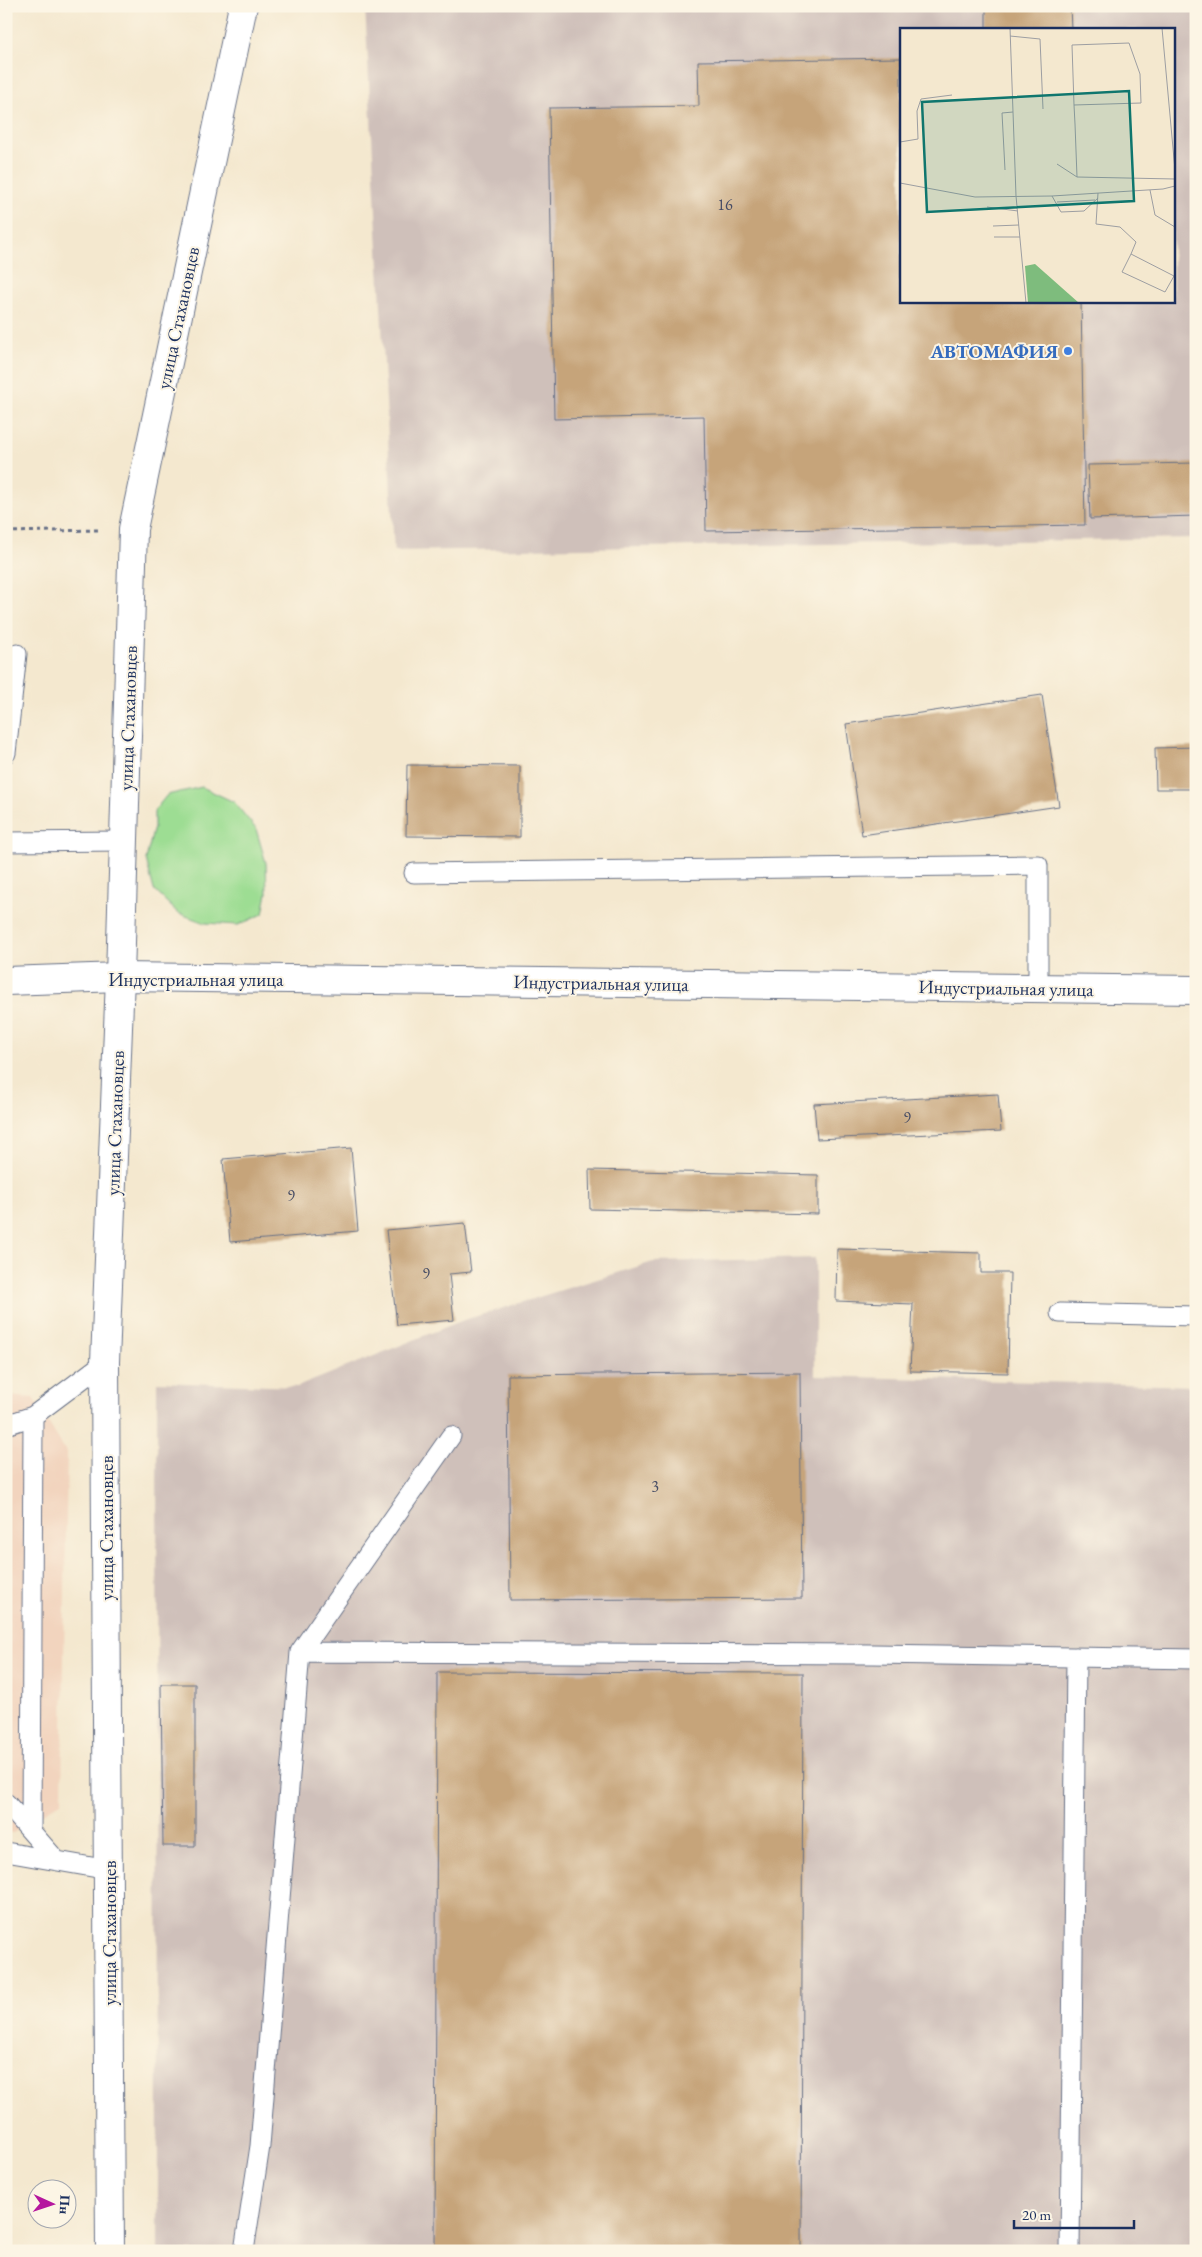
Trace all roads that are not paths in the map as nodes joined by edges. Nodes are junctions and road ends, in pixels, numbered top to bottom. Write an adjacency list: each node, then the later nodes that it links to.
1 (243, 6): 4 (street, улица Стахановцев)
2 (17, 654): 3 (lane)
3 (6, 753)
4 (124, 841): 5 (lane); 7 (street, улица Стахановцев)
5 (6, 842)
6 (414, 873): 9 (lane)
7 (120, 977): 8 (street, Индустриальная улица); 9 (street, Индустриальная улица); 13 (street, улица Стахановцев)
8 (6, 981)
9 (1038, 988): 10 (street, Индустриальная улица)
10 (1196, 990)
11 (1060, 1313): 12 (lane)
12 (1196, 1316)
13 (105, 1362): 14 (lane); 24 (street, улица Стахановцев)
14 (33, 1416): 15 (lane); 21 (lane)
15 (6, 1425)
16 (451, 1436): 17 (lane)
17 (300, 1652): 18 (lane); 26 (lane)
18 (1076, 1657): 19 (lane); 27 (lane)
19 (1196, 1659)
20 (6, 1803): 21 (lane)
21 (31, 1830): 23 (lane)
22 (6, 1852): 23 (lane)
23 (56, 1860): 24 (lane)
24 (109, 1870): 25 (street, улица Стахановцев)
25 (110, 2251)
26 (244, 2251)
27 (1070, 2251)

